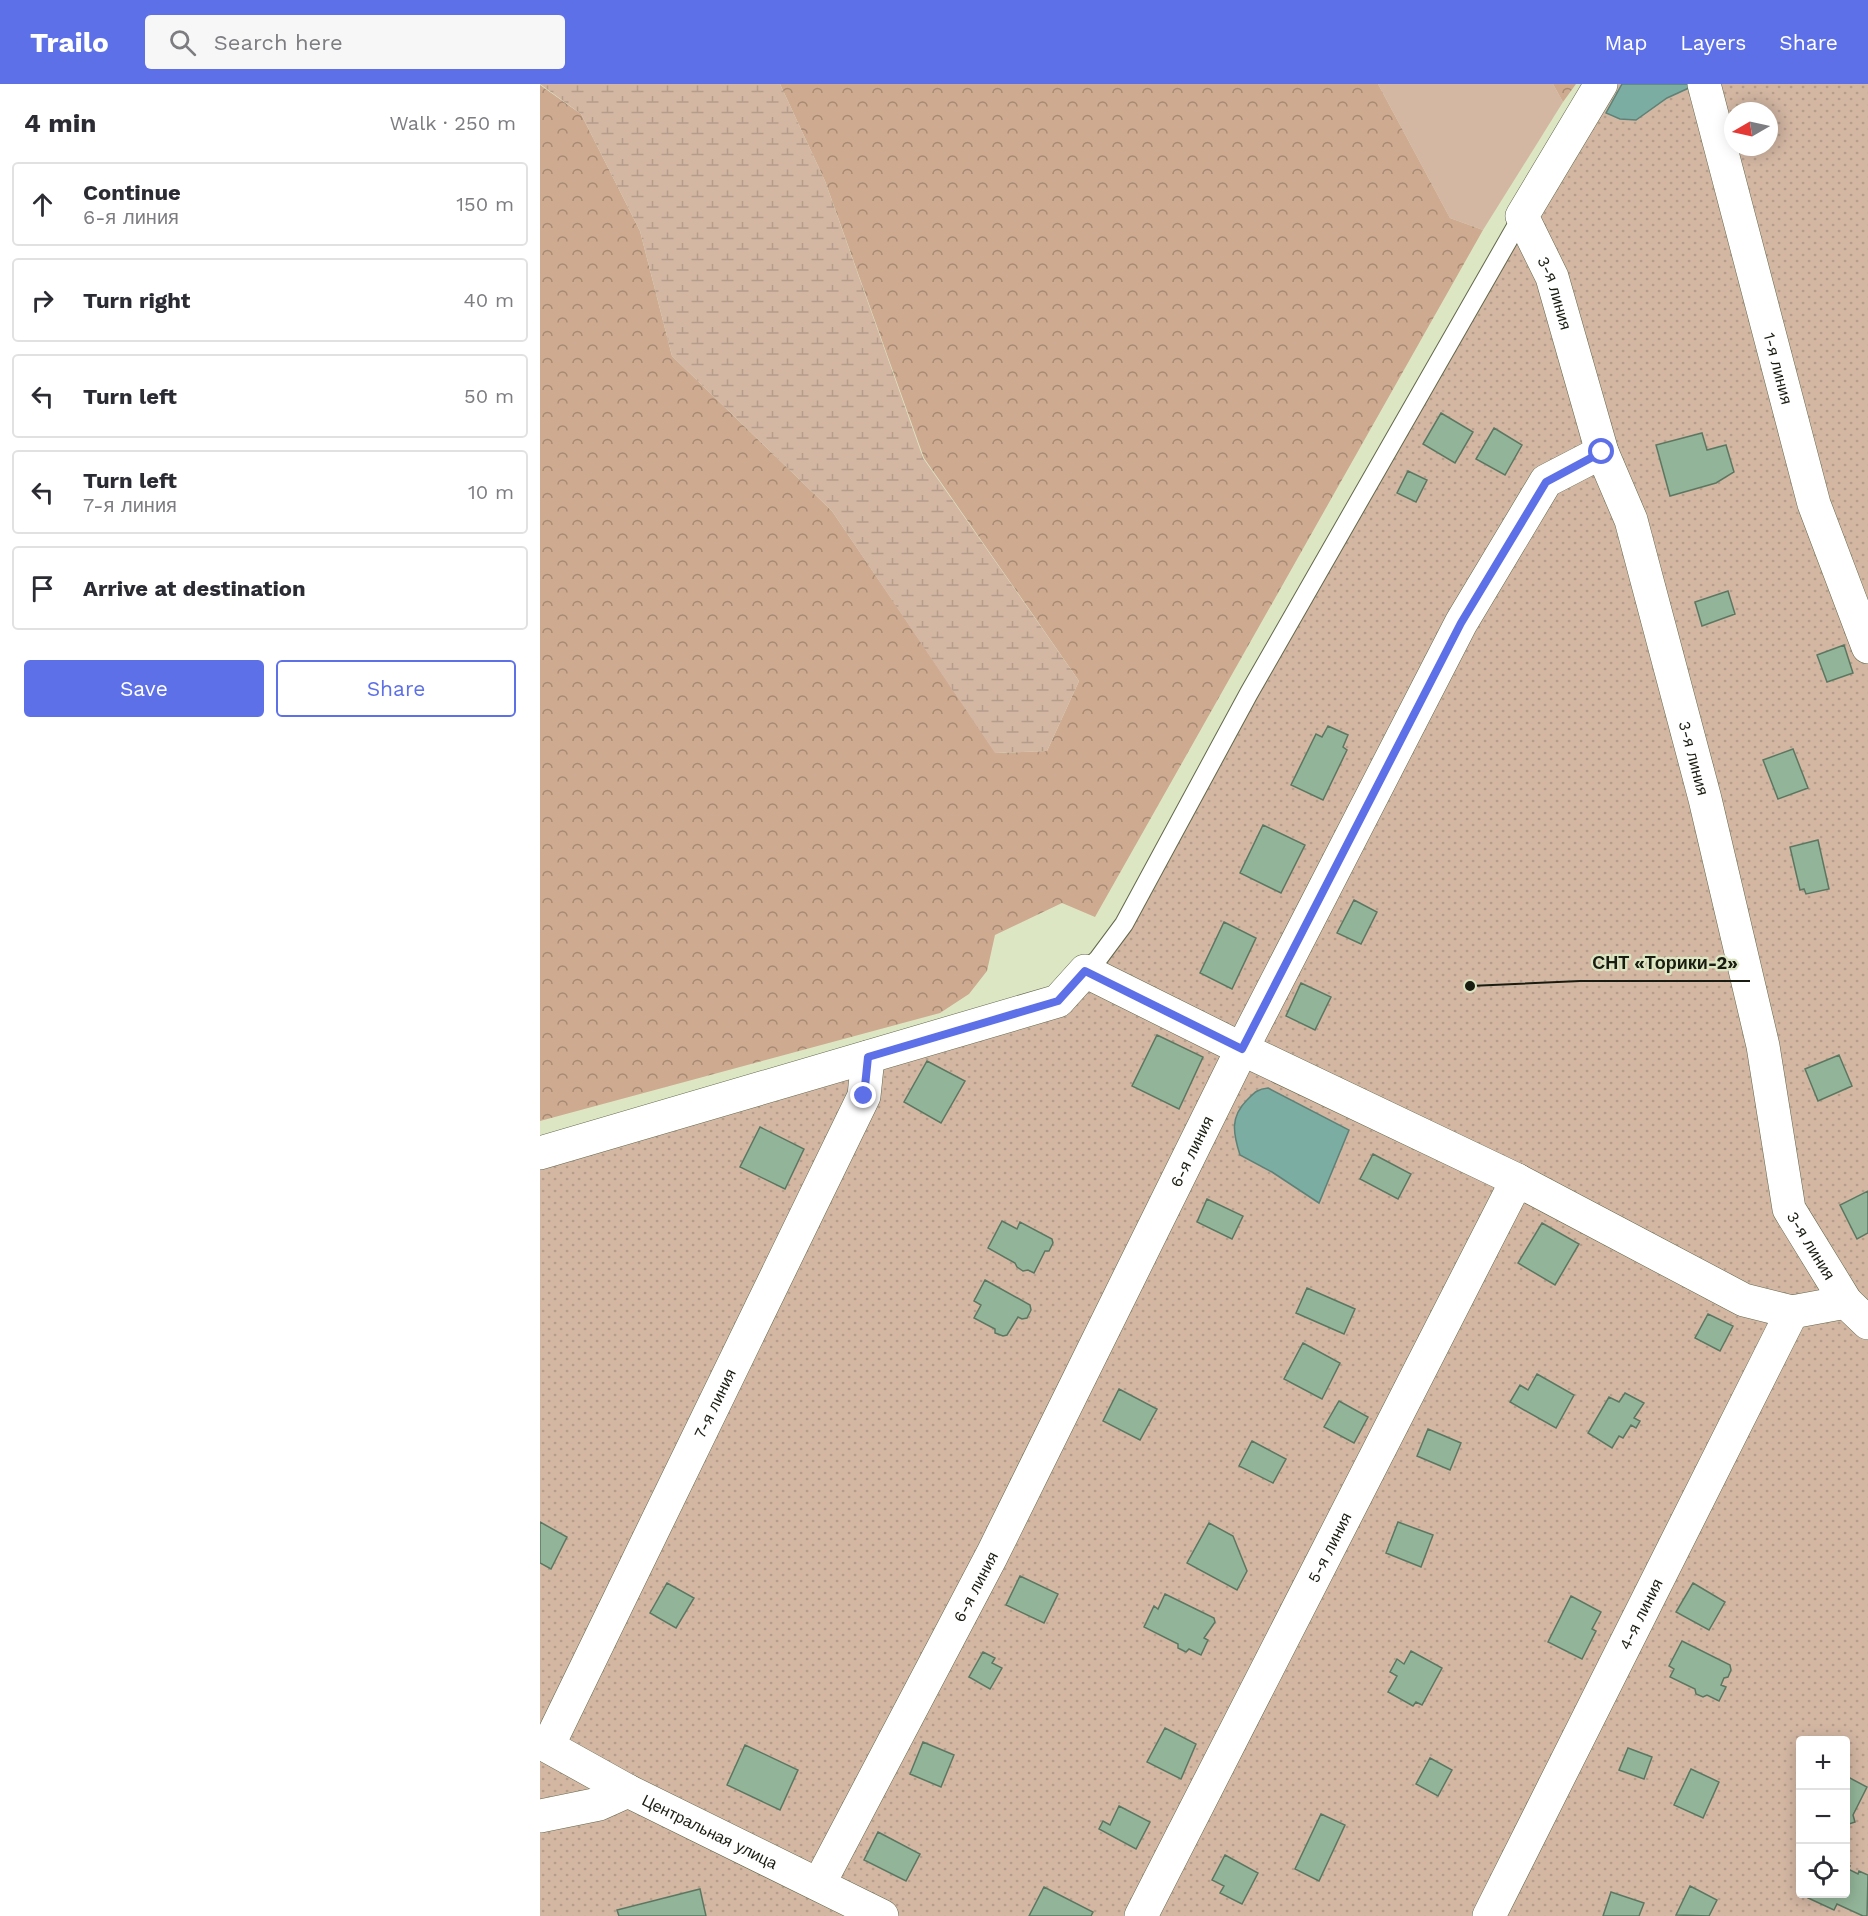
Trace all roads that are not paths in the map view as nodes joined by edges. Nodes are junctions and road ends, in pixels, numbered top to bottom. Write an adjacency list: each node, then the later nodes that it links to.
1 (1601, 84): 3 (street)
2 (1704, 84): 5 (street, 1-я линия)
3 (1522, 216): 4 (street, 3-я линия); 6 (lane)
4 (1602, 452): 7 (street, 6-я линия); 12 (street, 3-я линия)
5 (1868, 647)
6 (1085, 971): 7 (street); 8 (street)
7 (1242, 1049): 10 (street); 16 (street, 6-я линия)
8 (868, 1057): 9 (street); 13 (street, 7-я линия)
9 (540, 1153)
10 (1517, 1180): 11 (street); 18 (street, 5-я линия)
11 (1792, 1312): 12 (street); 19 (street, 4-я линия)
12 (1857, 1313)
13 (544, 1744): 14 (street, Центральная улица)
14 (628, 1791): 15 (street); 16 (street, Центральная улица)
15 (540, 1816)
16 (819, 1884): 17 (street, Центральная улица)
17 (882, 1916)
18 (1141, 1916)
19 (1489, 1916)

